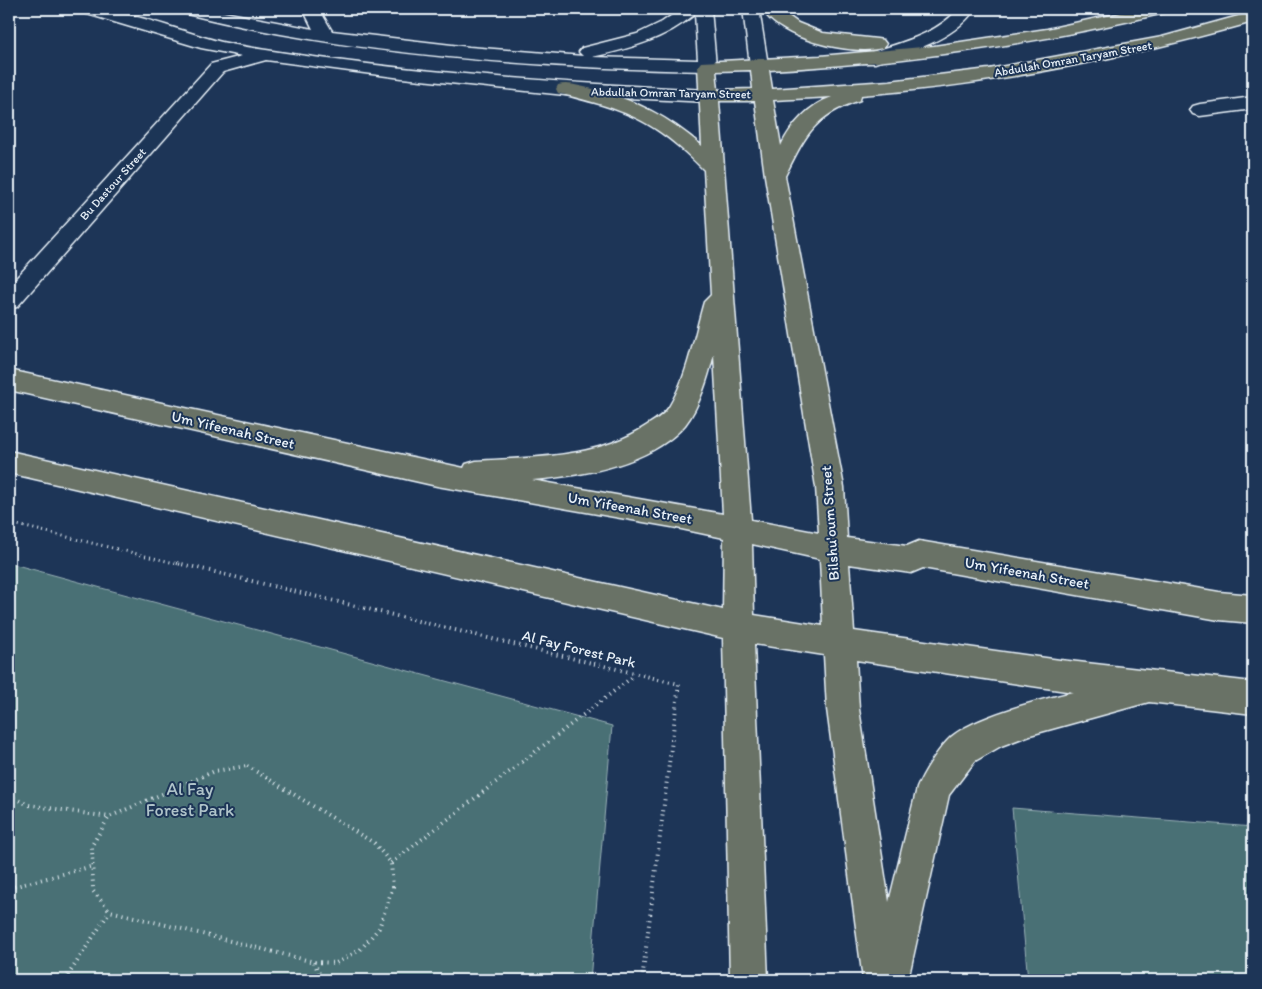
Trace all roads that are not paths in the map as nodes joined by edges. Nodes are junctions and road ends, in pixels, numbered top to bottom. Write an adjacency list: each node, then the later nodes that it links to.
1 (90, 9): 14 (street, Abdullah Omran Taryam Street)
2 (189, 9): 12 (street, Abdullah Omran Taryam Street)
3 (311, 9): 12 (street)
4 (691, 9): 17 (street)
5 (703, 9): 19 (street)
6 (751, 9): 18 (street, Bilshu'oum Street)
7 (770, 9): 13 (main road)
8 (967, 9): 13 (street)
9 (1158, 9): 11 (main road, Abdullah Omran Taryam Street)
10 (1253, 17): 21 (main road, Abdullah Omran Taryam Street)
11 (1100, 23): 13 (main road); 16 (main road, Abdullah Omran Taryam Street)
12 (326, 36): 17 (street, Abdullah Omran Taryam Street)
13 (915, 43): 16 (street)
14 (207, 44): 15 (street, Abdullah Omran Taryam Street); 20 (street)
15 (266, 55): 20 (street); 22 (street, Abdullah Omran Taryam Street)
16 (869, 58): 18 (main road, Abdullah Omran Taryam Street)
17 (548, 59): 19 (street, Abdullah Omran Taryam Street)
18 (759, 65): 19 (main road, Abdullah Omran Taryam Street); 23 (main road, Bilshu'oum Street)
19 (707, 66): 24 (main road)
20 (217, 68): 30 (street, Bu Dastour Street)
21 (889, 88): 23 (main road, Abdullah Omran Taryam Street); 28 (main road)
22 (565, 89): 24 (street, Abdullah Omran Taryam Street); 27 (main road)
23 (763, 95): 24 (main road, Abdullah Omran Taryam Street); 28 (main road, Bilshu'oum Street)
24 (708, 96): 27 (main road)
25 (1253, 103): 26 (street)
26 (1200, 110)
27 (713, 168): 29 (main road)
28 (775, 176): 35 (main road, Bilshu'oum Street)
29 (721, 286): 33 (main road); 34 (main road)
30 (9, 301)
31 (9, 379): 33 (main road, Um Yifeenah Street)
32 (9, 462): 37 (main road)
33 (437, 475): 34 (main road, Um Yifeenah Street)
34 (738, 528): 35 (main road, Um Yifeenah Street); 37 (main road)
35 (832, 549): 36 (main road, Um Yifeenah Street); 38 (main road, Bilshu'oum Street)
36 (1253, 609)
37 (738, 627): 38 (main road); 41 (main road)
38 (838, 644): 39 (main road); 42 (main road, Bilshu'oum Street)
39 (1151, 687): 40 (main road); 43 (main road)
40 (1253, 698)
41 (749, 980)
42 (882, 980)
43 (889, 980)

